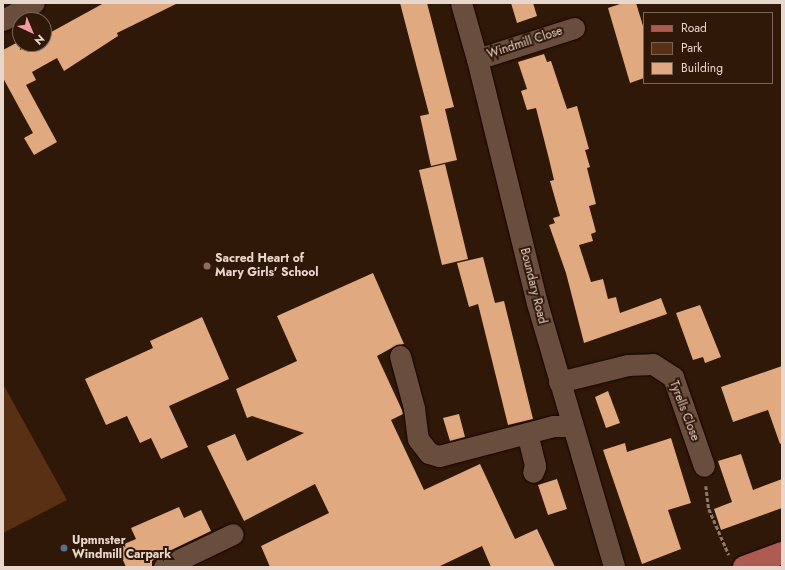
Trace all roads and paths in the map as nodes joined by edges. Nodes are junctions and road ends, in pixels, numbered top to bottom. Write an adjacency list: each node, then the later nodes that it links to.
1 (34, 3): 3 (street)
2 (461, 3): 5 (street, Boundary Road)
3 (3, 20)
4 (574, 28): 5 (street, Windmill Close)
5 (477, 59): 7 (street, Boundary Road)
6 (400, 356): 9 (street)
7 (559, 382): 8 (street, Boundary Road); 10 (street, Tyrells Close)
8 (571, 426): 9 (street); 16 (street, Boundary Road)
9 (526, 433): 11 (street)
10 (704, 466): 14 (path)
11 (533, 472)
12 (232, 534): 15 (street)
13 (782, 553): 14 (main road)
14 (738, 564)
15 (164, 567)
16 (614, 567)

